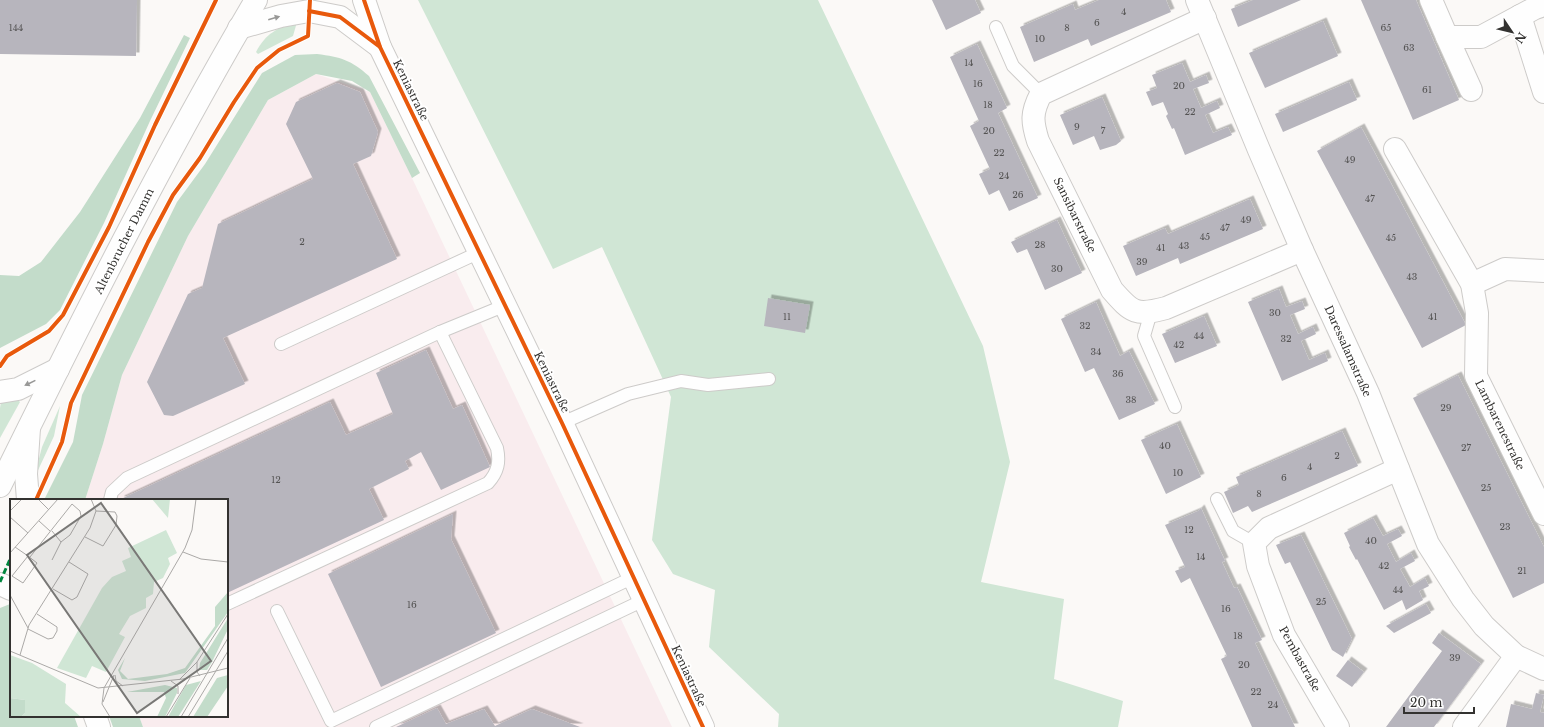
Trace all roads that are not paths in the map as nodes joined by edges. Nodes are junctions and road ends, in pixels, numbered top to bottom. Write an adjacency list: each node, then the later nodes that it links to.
1 (256, 0): 8 (main road, Altenbrucher Damm)
2 (343, 0): 10 (main road, Keniastraße)
3 (364, 0): 10 (main road, Keniastraße)
4 (1431, 0): 9 (main road)
5 (1533, 7): 9 (main road); 12 (main road)
6 (1201, 9): 13 (main road); 15 (main road, Daressalamstraße)
7 (996, 27): 13 (lane)
8 (239, 28): 10 (main road, Keniastraße, one-way to 10); 23 (main road, Altenbrucher Damm)
9 (1447, 37): 11 (main road)
10 (380, 47): 16 (main road, Keniastraße)
11 (1471, 90)
12 (1544, 92)
13 (1041, 94): 20 (main road, Sansibarstraße)
14 (1395, 149): 18 (main road, Lambarenestraße)
15 (1302, 250): 20 (main road, Sansibarstraße); 29 (main road, Daressalamstraße)
16 (480, 252): 19 (main road, Keniastraße); 22 (lane)
17 (1544, 271): 18 (main road)
18 (1472, 284): 34 (main road, Lambarenestraße)
19 (506, 305): 21 (lane); 27 (main road, Keniastraße)
20 (1152, 312): 26 (lane)
21 (440, 332): 32 (lane); 40 (lane)
22 (281, 344)
23 (58, 369): 25 (main road, one-way to 25); 28 (main road, Altenbrucher Damm)
24 (769, 379): 27 (lane)
25 (0, 392)
26 (1175, 408)
27 (562, 423): 36 (main road, Keniastraße)
28 (29, 428): 30 (main road, Altenbrucher Damm); 31 (main road)
29 (1398, 469): 35 (main road); 42 (main road, Daressalamstraße)
30 (0, 486)
31 (28, 499)
32 (110, 499)
33 (1217, 499): 35 (lane)
34 (1544, 514)
35 (1254, 543): 48 (main road, Pembastraße)
36 (634, 577): 39 (main road, Keniastraße); 41 (lane)
37 (0, 584): 38 (main road)
38 (10, 589)
39 (644, 600): 46 (lane); 47 (main road, Keniastraße)
40 (228, 604)
41 (277, 611)
42 (1516, 656): 43 (main road, Daressalamstraße); 49 (main road)
43 (1544, 669)
44 (94, 717): 45 (main road)
45 (99, 727)
46 (376, 727)
47 (703, 727)
48 (1338, 727)
49 (1464, 727)

